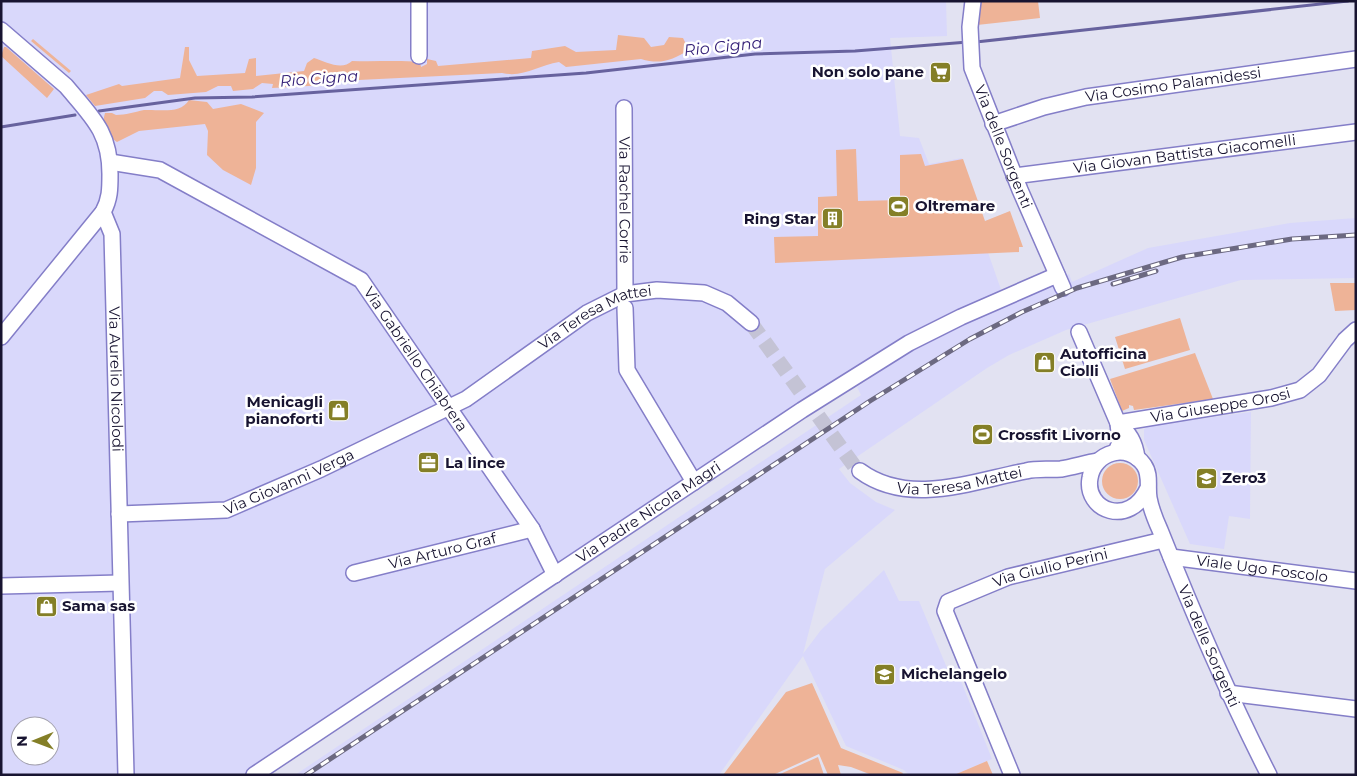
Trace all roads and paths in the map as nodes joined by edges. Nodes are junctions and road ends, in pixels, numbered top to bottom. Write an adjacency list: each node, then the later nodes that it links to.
1 (419, 1): 4 (street)
2 (973, 1): 7 (street, Via delle Sorgenti)
3 (1, 30): 9 (street)
4 (419, 56)
5 (1356, 59): 7 (street, Via Cosimo Palamidessi)
6 (624, 108): 13 (street, Via Rachel Corrie)
7 (993, 124): 10 (street, Via delle Sorgenti)
8 (1356, 132): 10 (street, Via Giovan Battista Giacomelli)
9 (110, 162): 11 (street); 18 (street, Via Gabriello Chiabrera)
10 (1014, 176): 12 (street, Via delle Sorgenti)
11 (103, 212): 17 (street); 29 (street, Via Aurelio Nicolodi)
12 (1060, 282): 25 (street, Via Padre Nicola Magri)
13 (625, 301): 14 (street, Via Teresa Mattei); 18 (street, Via Teresa Mattei); 25 (street, Via Rachel Corrie)
14 (751, 323)
15 (1356, 330): 19 (street, Via Giuseppe Orosi)
16 (1079, 332): 19 (street, Via delle Sorgenti)
17 (1, 337)
18 (449, 406): 29 (street, Via Giovanni Verga); 31 (street, Via Gabriello Chiabrera)
19 (1118, 424): 20 (street, Via delle Sorgenti); 21 (street, Via delle Sorgenti)
20 (1116, 452): 21 (street); 22 (street)
21 (1137, 458): 26 (street, Via delle Sorgenti)
22 (1098, 460): 23 (street, Via Teresa Mattei); 27 (street)
23 (1061, 469): 24 (street, Via Teresa Mattei); 27 (street)
24 (860, 472)
25 (694, 482): 35 (street, Via Padre Nicola Magri)
26 (1148, 488): 28 (street); 30 (street, Via delle Sorgenti)
27 (1092, 493): 28 (street)
28 (1131, 509): 30 (street)
29 (119, 514): 37 (street, Via Aurelio Nicolodi)
30 (1154, 516): 32 (street, Via delle Sorgenti)
31 (532, 529): 34 (street, Via Arturo Graf); 35 (street, Via Gabriello Chiabrera)
32 (1164, 540): 33 (street, Via delle Sorgenti); 43 (street, Via Giulio Perini)
33 (1171, 557): 36 (street, Viale Ugo Foscolo); 39 (street, Via delle Sorgenti)
34 (354, 573)
35 (555, 575): 42 (street, Via Padre Nicola Magri)
36 (1356, 581)
37 (120, 583): 38 (street); 41 (street, Via Aurelio Nicolodi)
38 (1, 586)
39 (1228, 693): 40 (street); 44 (street, Via delle Sorgenti)
40 (1356, 709)
41 (126, 775)
42 (254, 775)
43 (1012, 775)
44 (1269, 775)

